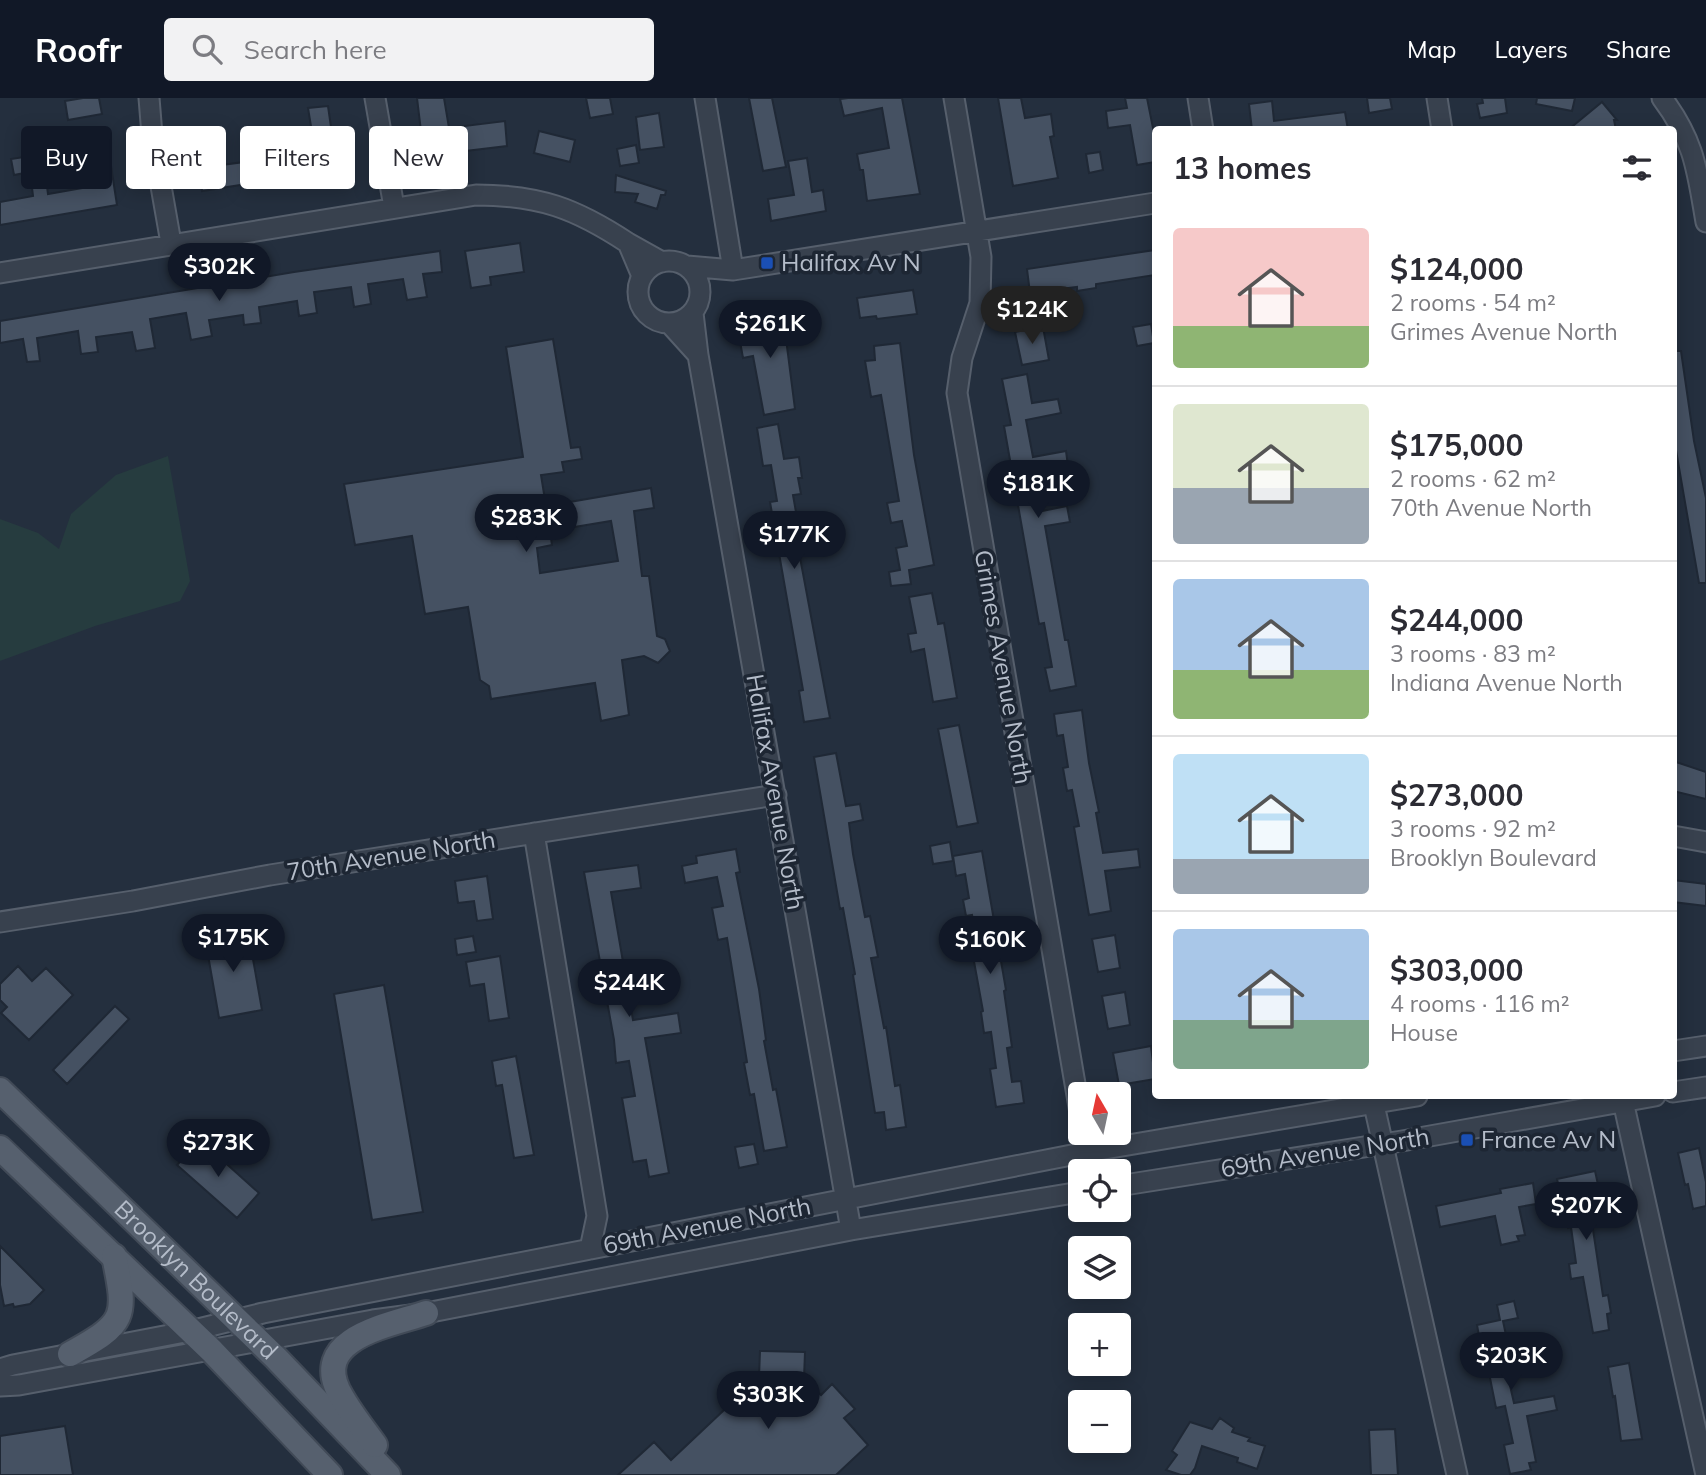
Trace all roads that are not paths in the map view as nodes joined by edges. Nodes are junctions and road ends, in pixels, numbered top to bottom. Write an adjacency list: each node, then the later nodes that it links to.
1 (149, 98): 14 (street)
2 (375, 98): 11 (street)
3 (705, 98): 18 (street)
4 (954, 98): 13 (street, Grimes Avenue North)
5 (1198, 98): 8 (street)
6 (1437, 98): 9 (street)
7 (1662, 98): 12 (street)
8 (1202, 126)
9 (1441, 126)
10 (1152, 203): 13 (street)
11 (394, 208): 14 (street); 15 (street)
12 (1706, 222)
13 (977, 232): 18 (street); 32 (street, Grimes Avenue North)
14 (170, 243): 19 (street)
15 (628, 243): 16 (street); 20 (street)
16 (662, 262): 17 (street); 20 (street)
17 (687, 266): 18 (street); 21 (street)
18 (733, 270): 21 (street)
19 (0, 273)
20 (642, 276): 23 (street)
21 (700, 292): 22 (street)
22 (693, 313): 23 (street); 24 (street, Halifax Avenue North)
23 (670, 324): 24 (street)
24 (698, 355): 25 (street, Halifax Avenue North)
25 (776, 794): 26 (street, 70th Avenue North); 45 (street, Halifax Avenue North)
26 (534, 833): 29 (street, 70th Avenue North); 47 (street)
27 (1677, 837): 28 (street)
28 (1706, 842)
29 (3, 923)
30 (1706, 1046): 31 (street)
31 (1677, 1050)
32 (1075, 1082)
33 (1706, 1087): 35 (street)
34 (0, 1090): 50 (main road, Brooklyn Boulevard)
35 (1677, 1091)
36 (1372, 1099): 39 (street); 42 (street, 69th Avenue North)
37 (1636, 1099): 38 (street, 69th Avenue North)
38 (1623, 1101): 39 (street, 69th Avenue North); 61 (street)
39 (1382, 1144): 43 (street, 69th Avenue North); 60 (street)
40 (1086, 1145): 42 (street)
41 (0, 1148): 48 (main road, Brooklyn Boulevard)
42 (1087, 1152): 45 (street, 69th Avenue North)
43 (1131, 1184)
44 (1068, 1194): 46 (street, 69th Avenue North)
45 (846, 1199): 46 (street, Halifax Avenue North); 47 (street, 69th Avenue North)
46 (852, 1230): 49 (street, 69th Avenue North)
47 (590, 1250): 50 (street, 69th Avenue North)
48 (114, 1256): 51 (main road, Brooklyn Boulevard); 54 (main road)
49 (426, 1313): 52 (street, 69th Avenue North); 59 (main road)
50 (235, 1319): 51 (street, 69th Avenue North); 52 (main road, Brooklyn Boulevard)
51 (190, 1331): 53 (main road, Brooklyn Boulevard); 54 (street, 69th Avenue North)
52 (257, 1341): 53 (street, 69th Avenue North); 58 (main road, Brooklyn Boulevard)
53 (212, 1351): 56 (street, 69th Avenue North); 57 (main road, Brooklyn Boulevard)
54 (70, 1354): 55 (street, 69th Avenue North)
55 (0, 1369)
56 (0, 1386)
57 (330, 1475)
58 (388, 1475)
59 (395, 1475)
60 (1457, 1475)
61 (1706, 1475)

